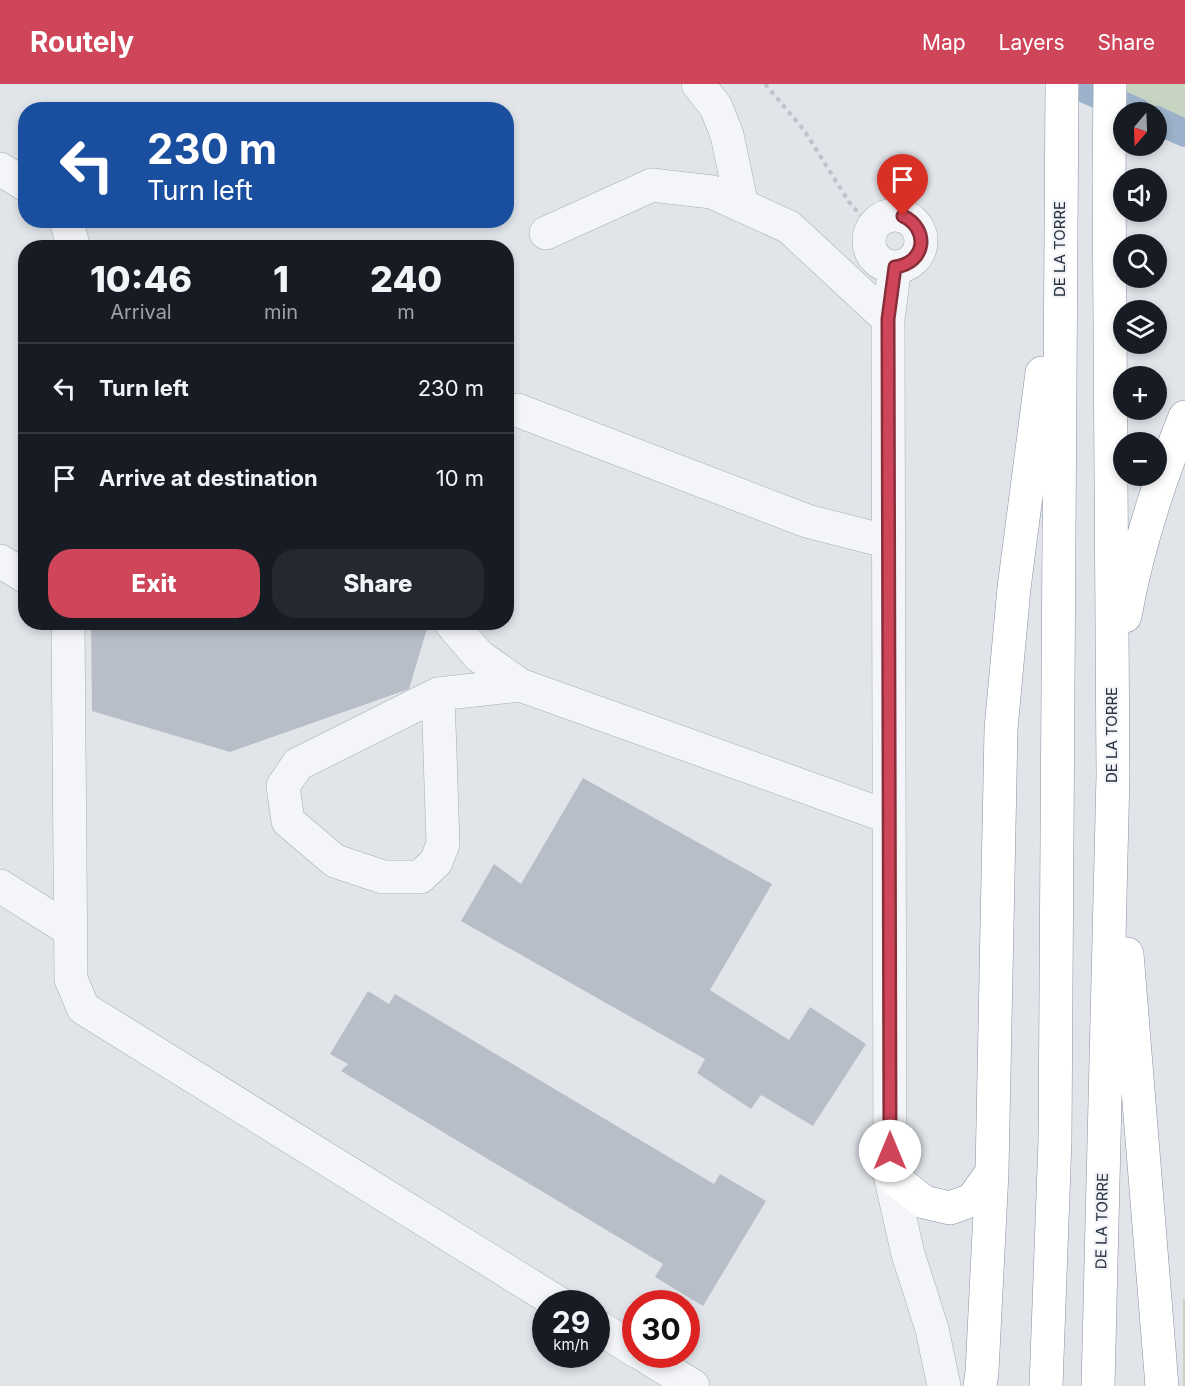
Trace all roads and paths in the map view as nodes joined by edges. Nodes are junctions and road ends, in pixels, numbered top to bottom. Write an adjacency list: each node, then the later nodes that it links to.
1 (698, 84): 7 (street)
2 (765, 84): 8 (path)
3 (1062, 84): 9 (highway, DE LA TORRE)
4 (1110, 84): 21 (highway, DE LA TORRE)
5 (0, 169): 6 (street)
6 (18, 180)
7 (742, 206): 10 (street); 12 (street)
8 (872, 228): 11 (street); 11 (street)
9 (1060, 231): 27 (highway); 34 (highway, DE LA TORRE)
10 (546, 233)
11 (895, 267): 12 (street)
12 (888, 319): 15 (street)
13 (517, 410): 15 (street)
14 (1185, 417): 21 (highway)
15 (889, 542): 24 (street)
16 (0, 561): 17 (street)
17 (18, 572)
18 (68, 630): 26 (street)
19 (457, 630): 20 (street)
20 (520, 686): 22 (street); 24 (street)
21 (1112, 689): 23 (highway, DE LA TORRE)
22 (438, 694): 22 (street)
23 (1113, 775): 35 (highway, DE LA TORRE); 36 (highway)
24 (889, 817): 28 (street)
25 (0, 886): 26 (street)
26 (70, 930): 29 (street)
27 (992, 1172): 28 (highway); 33 (highway)
28 (890, 1175): 32 (street)
29 (537, 1290)
30 (664, 1368): 31 (street)
31 (693, 1386)
32 (944, 1386)
33 (980, 1386)
34 (1046, 1386)
35 (1098, 1386)
36 (1162, 1386)

